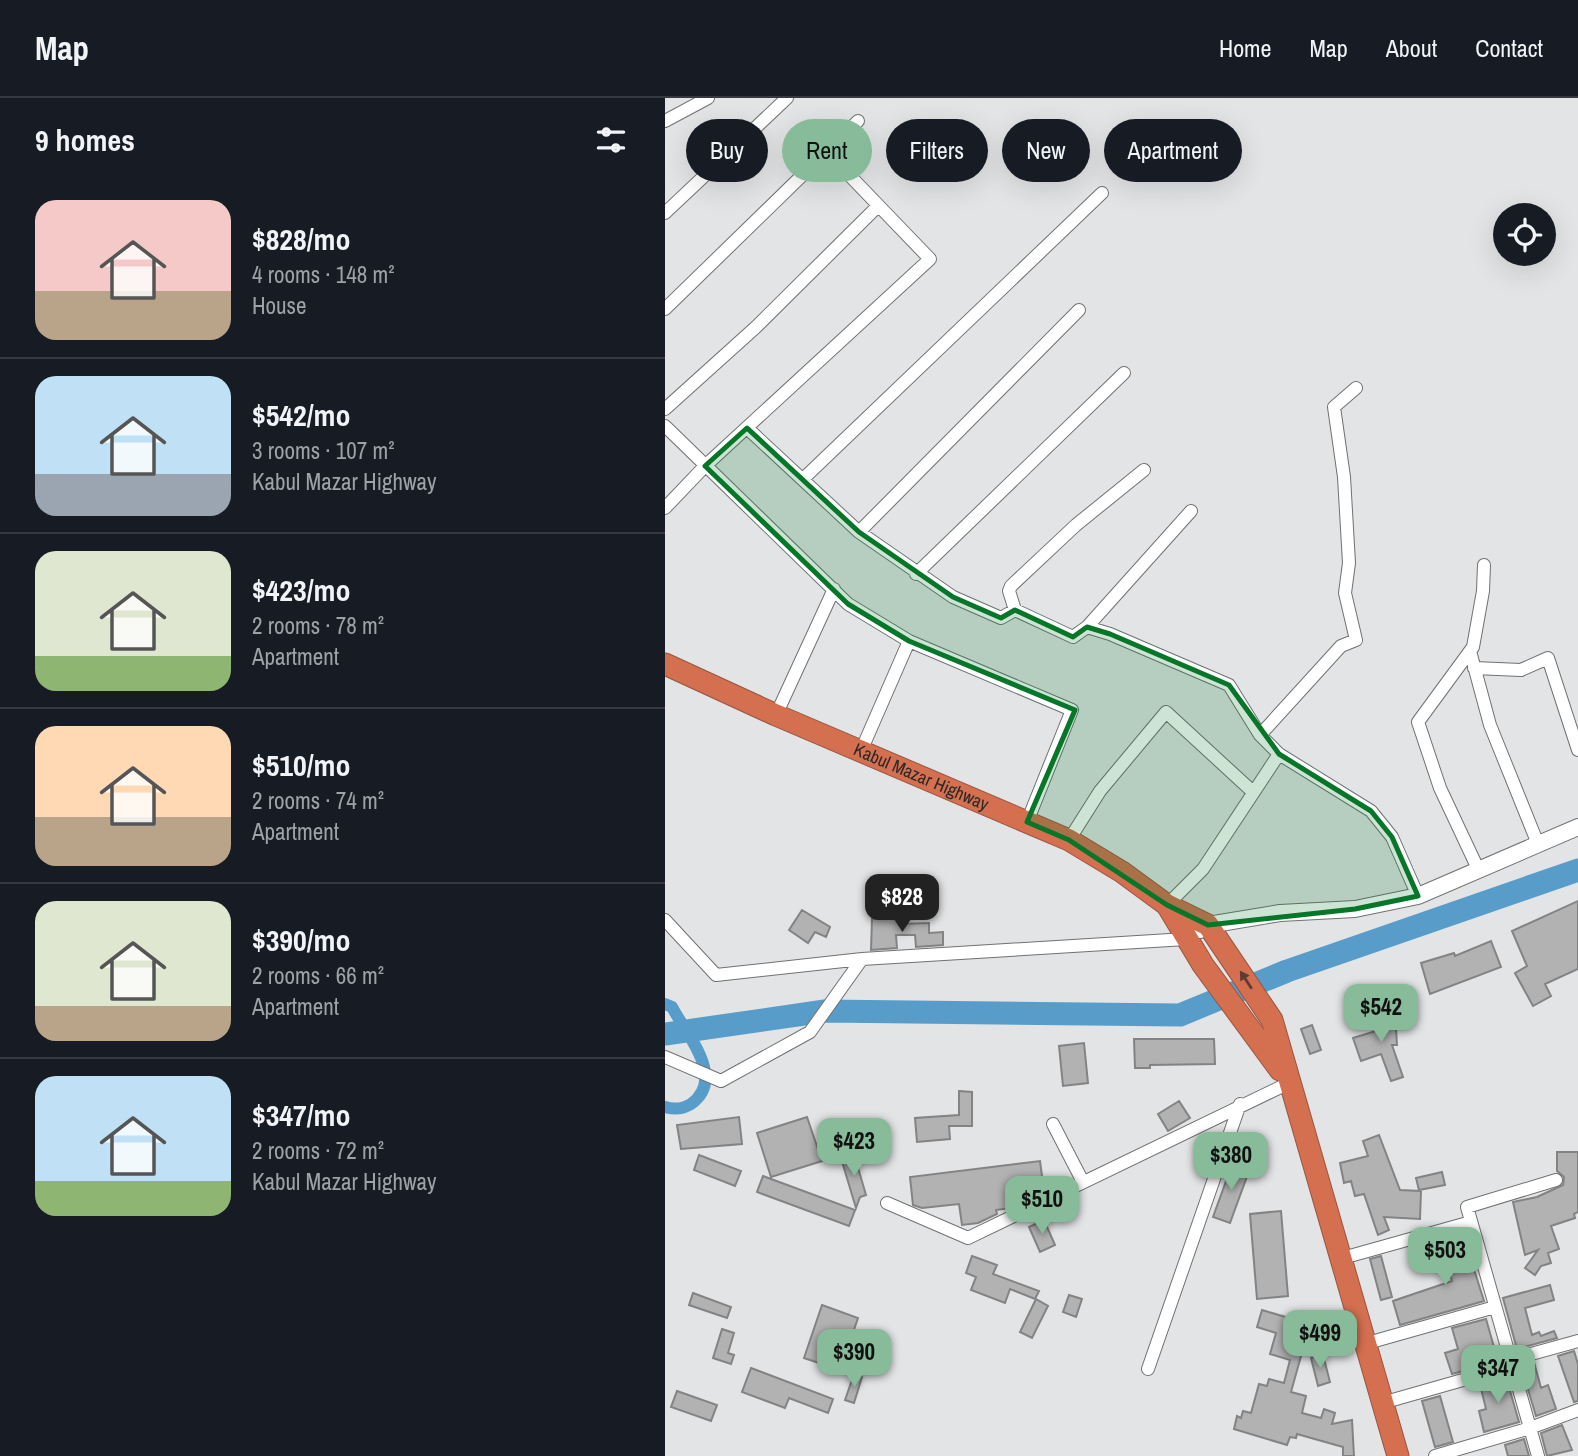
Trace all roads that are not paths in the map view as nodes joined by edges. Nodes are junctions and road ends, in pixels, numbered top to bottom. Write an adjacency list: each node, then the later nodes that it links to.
1 (708, 98): 3 (street)
2 (787, 98): 8 (street)
3 (665, 121)
4 (796, 182): 9 (street)
5 (854, 182): 7 (street)
6 (1102, 193): 18 (street)
7 (877, 207): 13 (street); 15 (street)
8 (665, 213)
9 (665, 309)
10 (1079, 310): 21 (street)
11 (1124, 373): 23 (street)
12 (1356, 388): 32 (street)
13 (665, 409)
14 (665, 426): 16 (street)
15 (747, 428): 16 (street); 18 (street)
16 (705, 466): 19 (street); 24 (street)
17 (1143, 470): 25 (street)
18 (803, 479): 21 (street)
19 (665, 508)
20 (1191, 511): 26 (street)
21 (859, 532): 23 (street)
22 (1484, 565): 28 (street)
23 (916, 574): 25 (street)
24 (834, 589): 27 (street); 31 (street)
25 (1015, 610): 26 (street)
26 (1087, 627): 32 (street)
27 (909, 641): 34 (street); 37 (street)
28 (1470, 651): 30 (street); 41 (street)
29 (665, 664): 31 (highway, Kabul Mazar Highway)
30 (1474, 668): 33 (street); 40 (street)
31 (776, 715): 34 (highway, Kabul Mazar Highway)
32 (1260, 735): 35 (street)
33 (1578, 750)
34 (861, 751): 37 (highway, Kabul Mazar Highway)
35 (1279, 754): 36 (street); 42 (street)
36 (1253, 792): 39 (street); 43 (street)
37 (1027, 822): 39 (highway, Kabul Mazar Highway)
38 (1578, 827): 40 (street)
39 (1069, 840): 43 (highway, Kabul Mazar Highway)
40 (1538, 844): 41 (street)
41 (1479, 871): 42 (street)
42 (1418, 896): 45 (street)
43 (1167, 905): 45 (highway, Kabul Mazar Highway); 46 (highway, Kabul Mazar Highway)
44 (665, 920): 47 (street)
45 (1214, 932): 46 (street); 49 (highway, Kabul Mazar Highway, one-way to 45)
46 (1186, 939): 47 (street); 49 (highway, Kabul Mazar Highway)
47 (862, 959): 48 (street)
48 (665, 1057)
49 (1289, 1083): 50 (street); 56 (highway, Kabul Mazar Highway)
50 (1240, 1104): 53 (street); 61 (street)
51 (1053, 1124): 53 (street)
52 (1556, 1180): 55 (street)
53 (1083, 1182): 54 (street)
54 (887, 1203)
55 (1471, 1222): 56 (street); 57 (street)
56 (1339, 1259): 59 (highway, Kabul Mazar Highway)
57 (1495, 1307): 59 (street); 60 (street)
58 (1578, 1341): 60 (street)
59 (1364, 1344): 62 (highway, Kabul Mazar Highway)
60 (1511, 1363): 62 (street); 64 (street)
61 (1148, 1369)
62 (1382, 1403): 65 (highway, Kabul Mazar Highway)
63 (1578, 1410): 64 (street)
64 (1530, 1428): 66 (street); 67 (street)
65 (1398, 1456)
66 (1435, 1456)
67 (1538, 1456)

